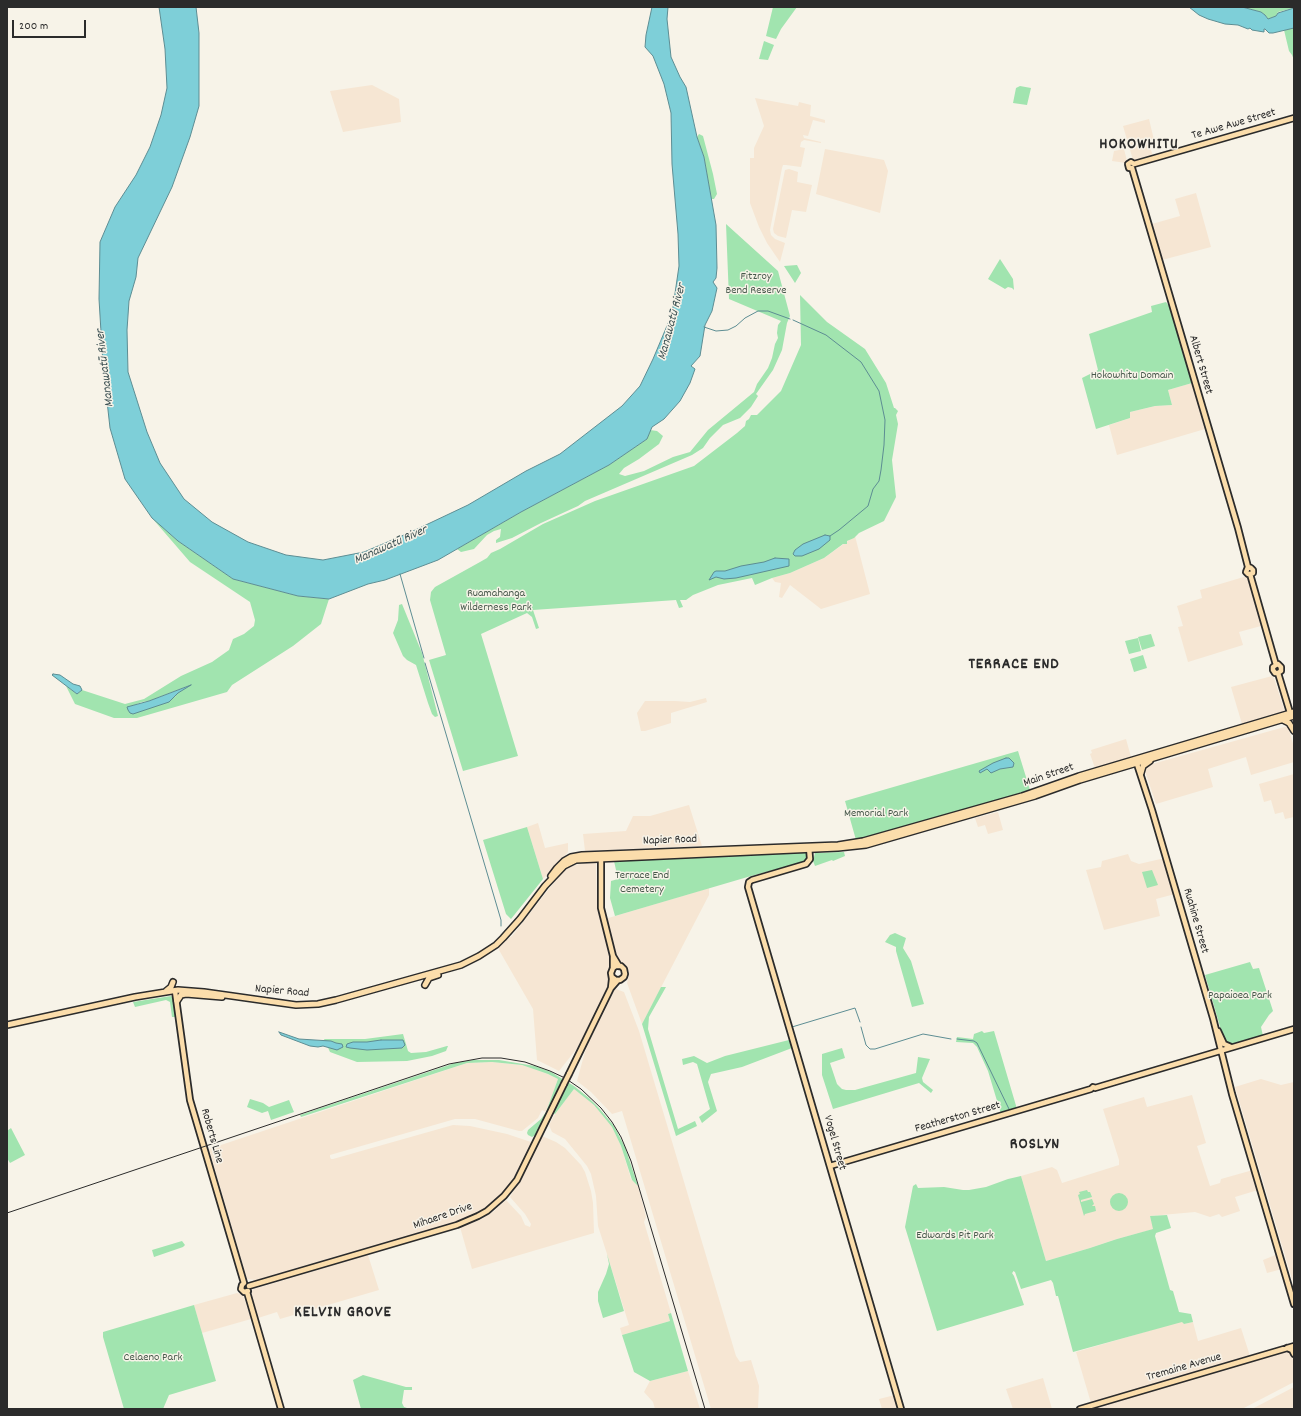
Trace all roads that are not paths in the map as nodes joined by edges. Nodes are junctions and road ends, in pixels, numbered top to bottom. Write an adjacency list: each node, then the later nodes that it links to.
1 (1294, 118): 2 (main road, Te Awe Awe Street)
2 (1133, 166): 3 (main road, Albert Street)
3 (1292, 715): 4 (highway, Main Street); 7 (highway, Main Street)
4 (1283, 720): 5 (highway); 6 (highway, Main Street)
5 (1294, 731)
6 (1157, 757): 7 (highway, Main Street); 8 (highway)
7 (1137, 761): 8 (main road, Ruahine Street); 9 (highway, Main Street)
8 (1141, 773): 25 (main road, Ruahine Street)
9 (809, 848): 10 (highway, Napier Road); 30 (main road, Vogel Street)
10 (601, 856): 11 (main road); 12 (highway, Napier Road)
11 (613, 956): 13 (main road); 14 (main road)
12 (461, 965): 18 (highway); 22 (highway, Napier Road)
13 (619, 966): 14 (main road); 16 (main road)
14 (613, 968): 15 (main road)
15 (612, 977): 16 (main road); 19 (main road, Mihaere Drive)
16 (618, 980): 19 (main road, Mihaere Drive)
17 (173, 982): 21 (highway)
18 (426, 985)
19 (611, 988): 32 (main road, Mihaere Drive, bridge)
20 (175, 990): 21 (highway, Napier Road); 22 (highway, Napier Road); 23 (main road, Roberts Line)
21 (165, 992): 24 (highway, Napier Road)
22 (243, 998): 23 (highway)
23 (177, 1001): 31 (main road, Roberts Line)
24 (7, 1025)
25 (1216, 1029): 27 (main road); 28 (main road, Ruahine Street)
26 (1294, 1029): 27 (main road, Featherston Street)
27 (1233, 1047): 28 (main road, Featherston Street)
28 (1222, 1051): 29 (main road, Ruahine Street); 30 (main road, Featherston Street)
29 (1232, 1089): 34 (main road, Ruahine Street); 35 (main road, Ruahine Street)
30 (830, 1166): 40 (main road, Vogel Street)
31 (244, 1283): 32 (main road); 33 (main road)
32 (249, 1286): 33 (main road)
33 (247, 1292): 39 (main road)
34 (1294, 1296)
35 (1294, 1304)
36 (1294, 1345): 37 (main road, Tremaine Avenue)
37 (1285, 1349): 38 (main road); 41 (main road, Tremaine Avenue)
38 (1294, 1354)
39 (281, 1409)
40 (901, 1409)
41 (1080, 1409)

